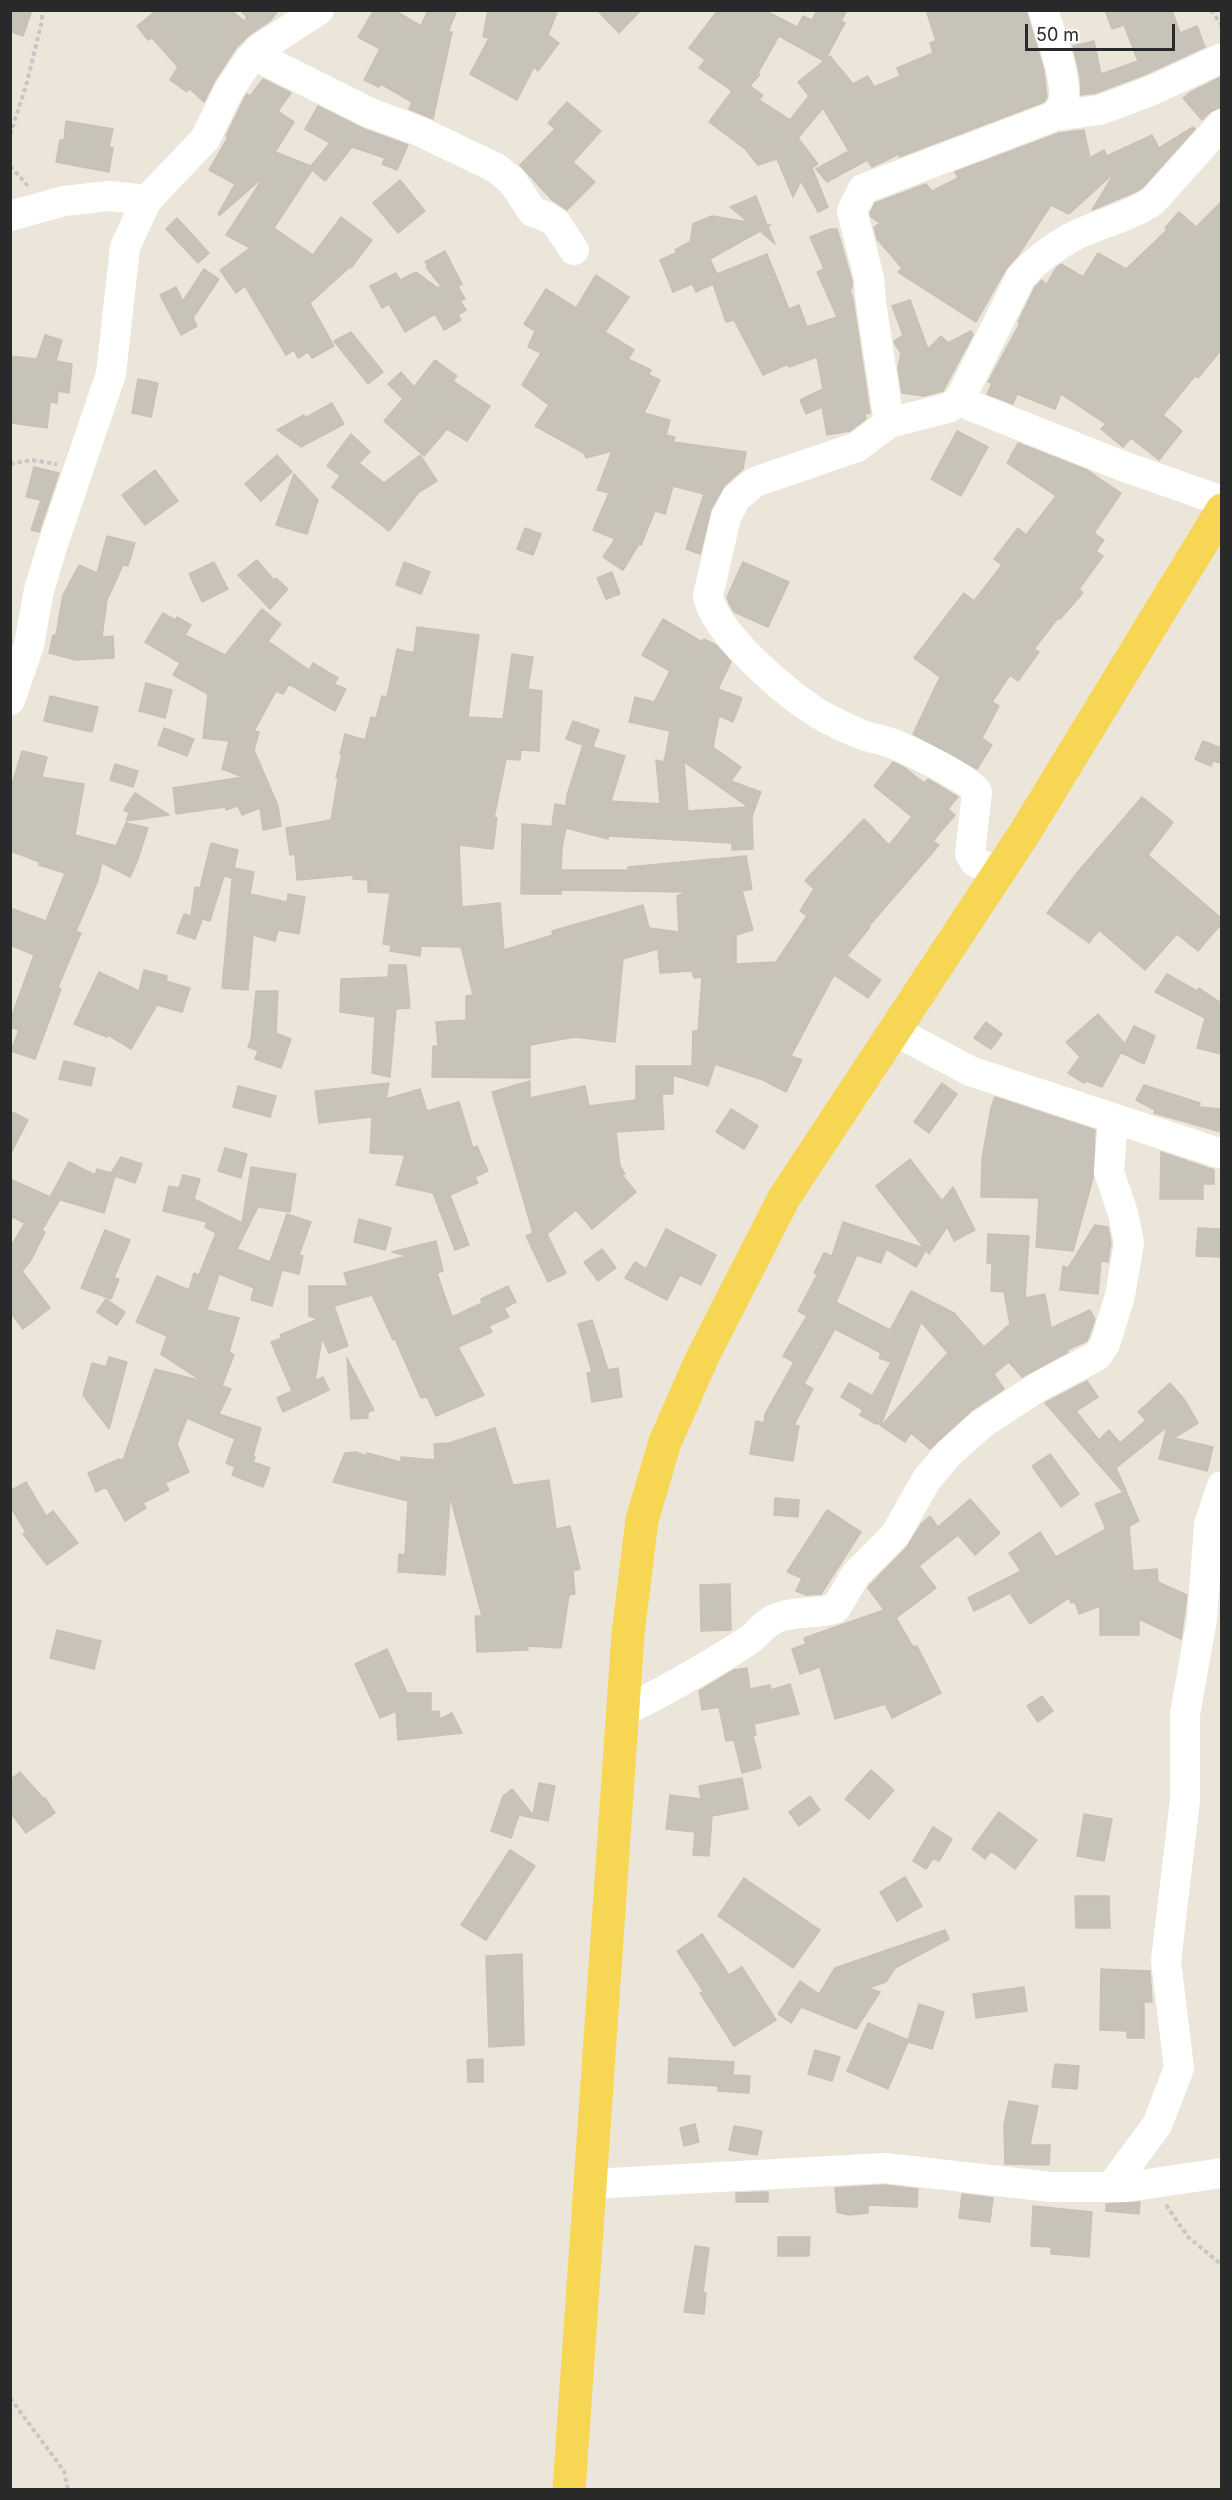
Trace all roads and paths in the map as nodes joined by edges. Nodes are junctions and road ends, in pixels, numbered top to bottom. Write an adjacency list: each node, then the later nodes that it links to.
1 (42, 10): 10 (path)
2 (319, 10): 6 (street)
3 (1043, 10): 8 (street)
4 (1211, 10): 5 (path)
5 (1221, 26)
6 (254, 55): 11 (street); 13 (street)
7 (1221, 58): 8 (street)
8 (1055, 116): 15 (street)
9 (1221, 124): 14 (street)
10 (10, 135)
11 (147, 200): 12 (street); 17 (street)
12 (10, 216)
13 (574, 250)
14 (959, 401): 15 (street); 18 (street)
15 (889, 423): 21 (street)
16 (10, 464): 17 (path)
17 (79, 471): 20 (street)
18 (1221, 501)
19 (1221, 510): 21 (main road)
20 (10, 700)
21 (999, 873): 22 (main road)
22 (895, 1030): 23 (street); 26 (main road)
23 (1113, 1118): 24 (street); 26 (street)
24 (1221, 1154)
25 (1221, 1486): 30 (street)
26 (622, 1712): 28 (main road)
27 (1221, 2173): 29 (street)
28 (591, 2184): 30 (street); 34 (main road)
29 (1152, 2184): 30 (street); 31 (path)
30 (1111, 2187)
31 (1221, 2265)
32 (10, 2398): 33 (path)
33 (68, 2490)
34 (569, 2490)

